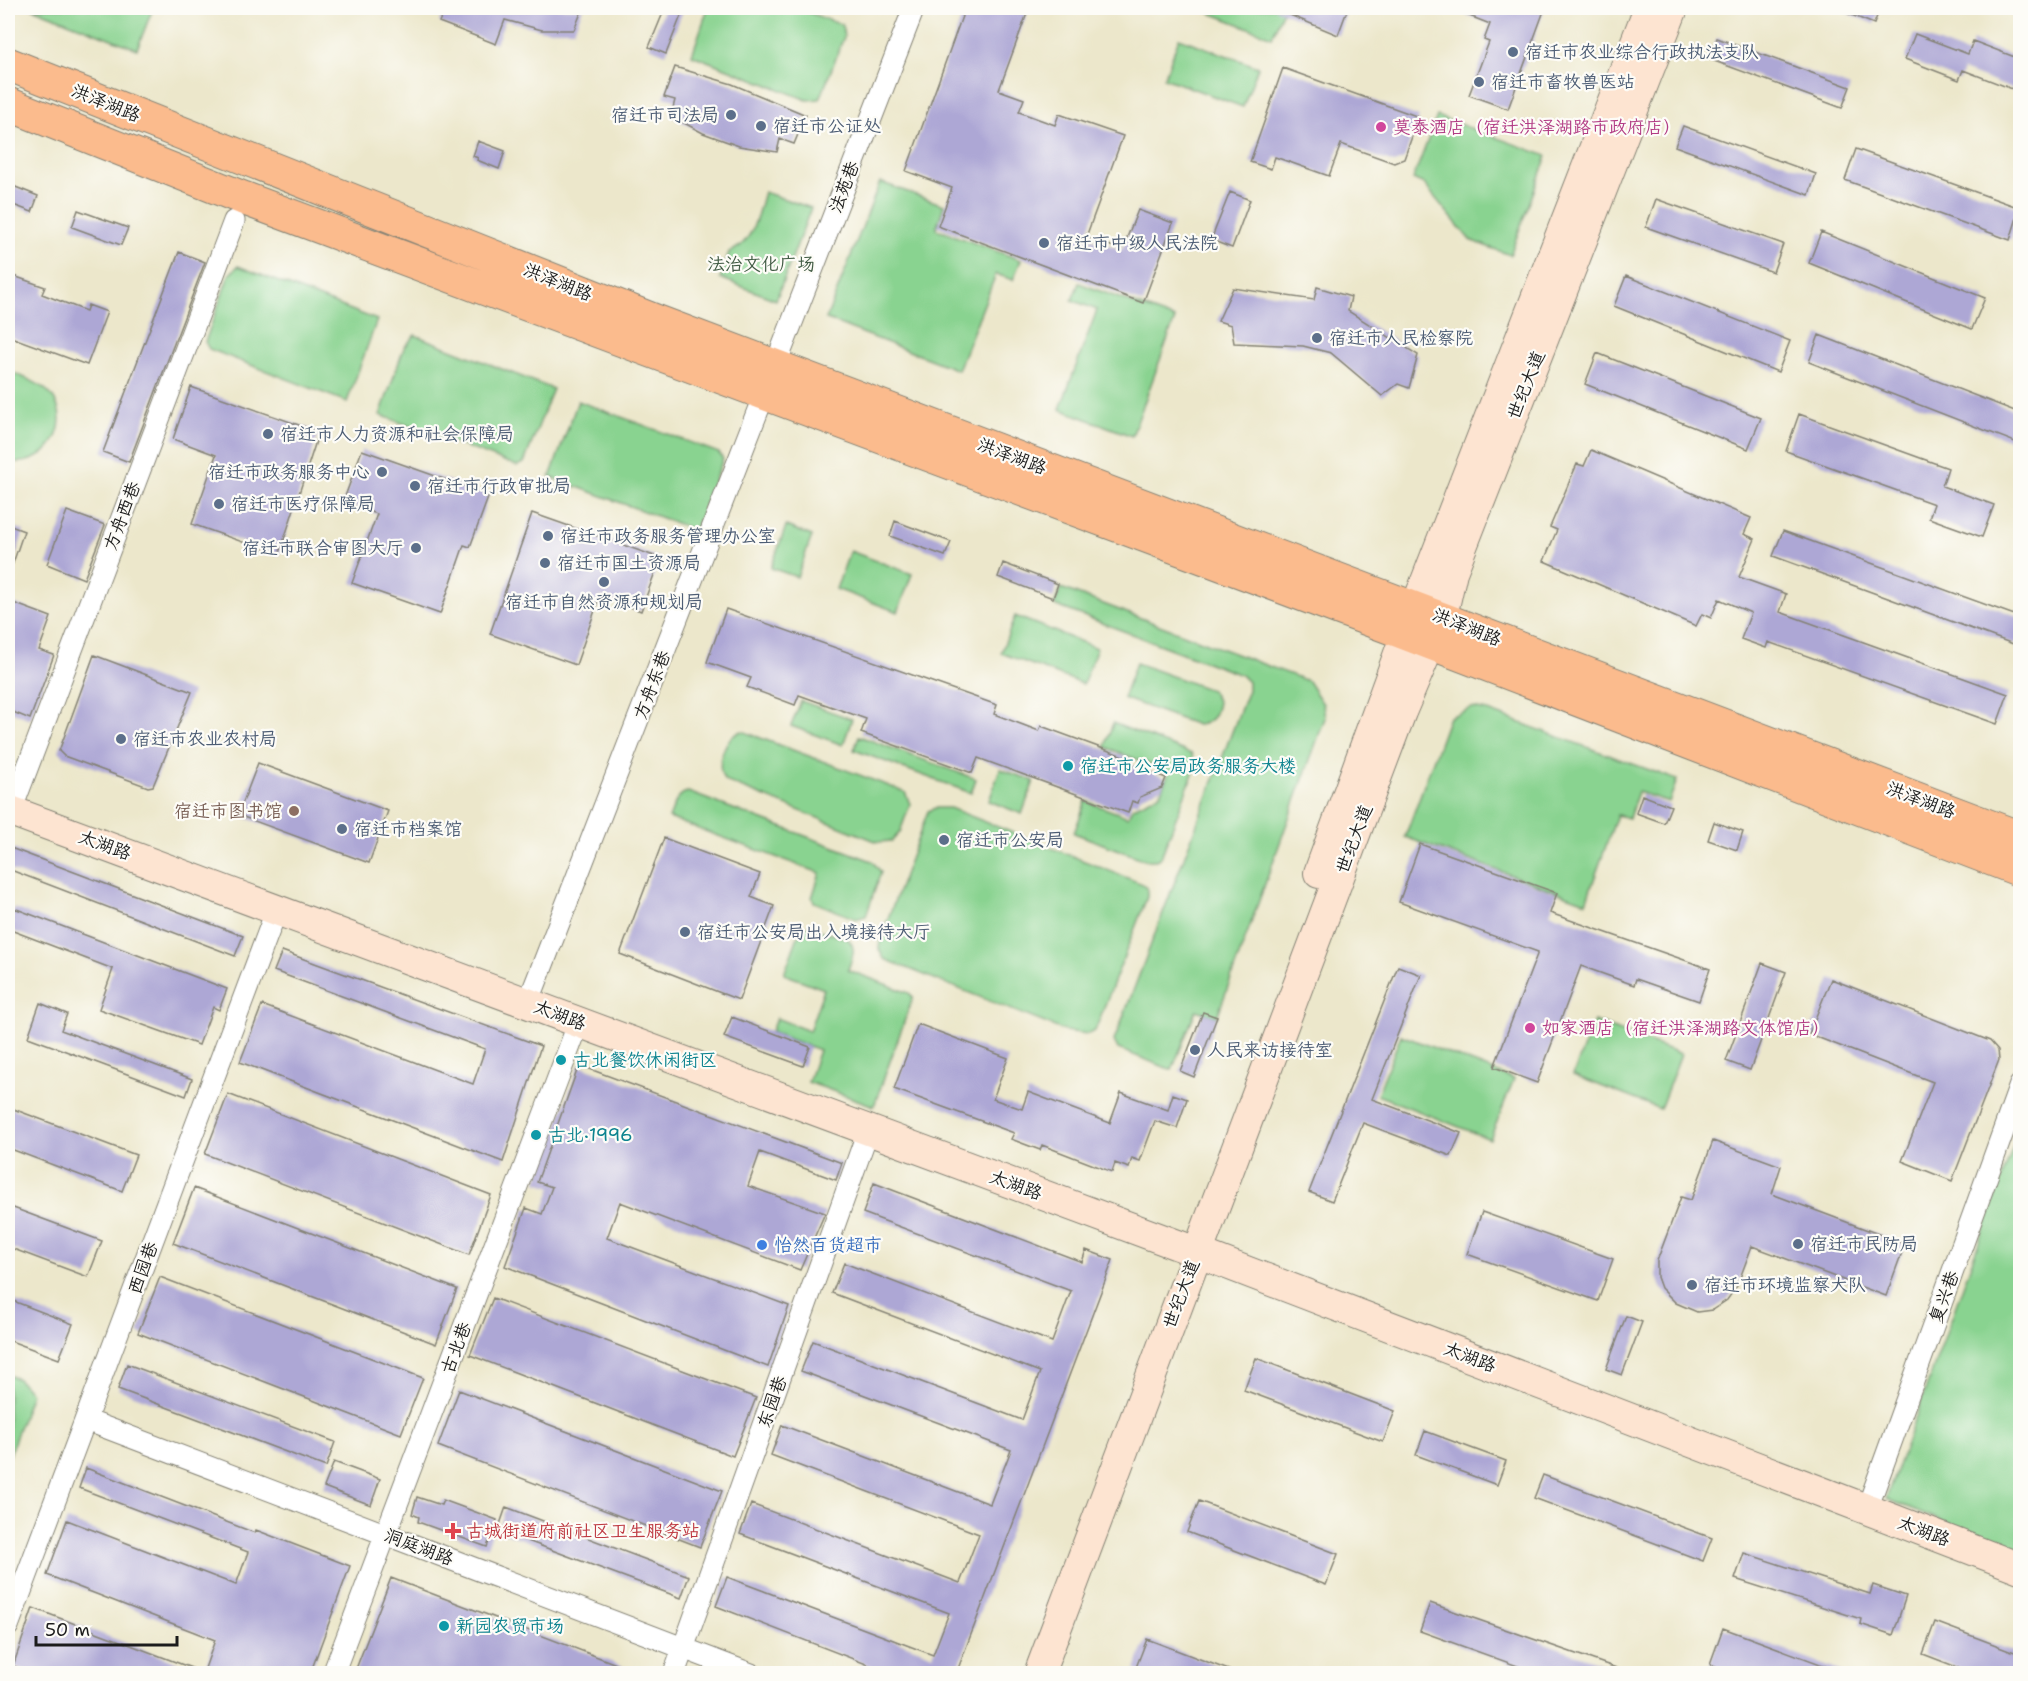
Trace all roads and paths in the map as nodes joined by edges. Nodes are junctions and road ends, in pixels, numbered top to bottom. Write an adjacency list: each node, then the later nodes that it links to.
1 (914, 8): 10 (street, 法苑巷)
2 (1663, 9): 11 (street, 世纪大道)
3 (8, 44): 9 (main road)
4 (8, 64): 9 (main road, 洪泽湖路)
5 (8, 104): 7 (main road, 洪泽湖路)
6 (8, 109): 7 (main road)
7 (87, 135): 10 (main road, 洪泽湖路)
8 (234, 221): 12 (street, 方舟西巷)
9 (435, 233): 10 (main road, 洪泽湖路)
10 (768, 379): 11 (main road, 洪泽湖路); 11 (main road, 洪泽湖路); 16 (street, 方舟东巷)
11 (1420, 634): 13 (main road, 洪泽湖路); 14 (main road, 洪泽湖路); 20 (street, 世纪大道)
12 (9, 810): 15 (street, 太湖路)
13 (2020, 838)
14 (2020, 870)
15 (277, 909): 16 (street, 太湖路); 21 (street, 西园巷)
16 (528, 1003): 17 (street, 太湖路)
17 (579, 1022): 19 (street, 太湖路); 23 (street, 古北巷)
18 (2020, 1085): 22 (street, 复兴巷)
19 (868, 1131): 20 (street, 太湖路); 26 (street, 东园巷)
20 (1190, 1249): 22 (street, 太湖路); 30 (street, 世纪大道); 31 (street, 世纪大道)
21 (86, 1420): 23 (street, 洞庭湖路); 25 (street, 西园巷)
22 (1866, 1509): 24 (street, 太湖路)
23 (386, 1534): 26 (street, 洞庭湖路); 27 (street, 古北巷)
24 (2020, 1568)
25 (8, 1626)
26 (684, 1648): 28 (street, 东园巷); 29 (street, 洞庭湖路)
27 (333, 1674)
28 (674, 1674)
29 (751, 1674)
30 (1019, 1674)
31 (1039, 1674)

